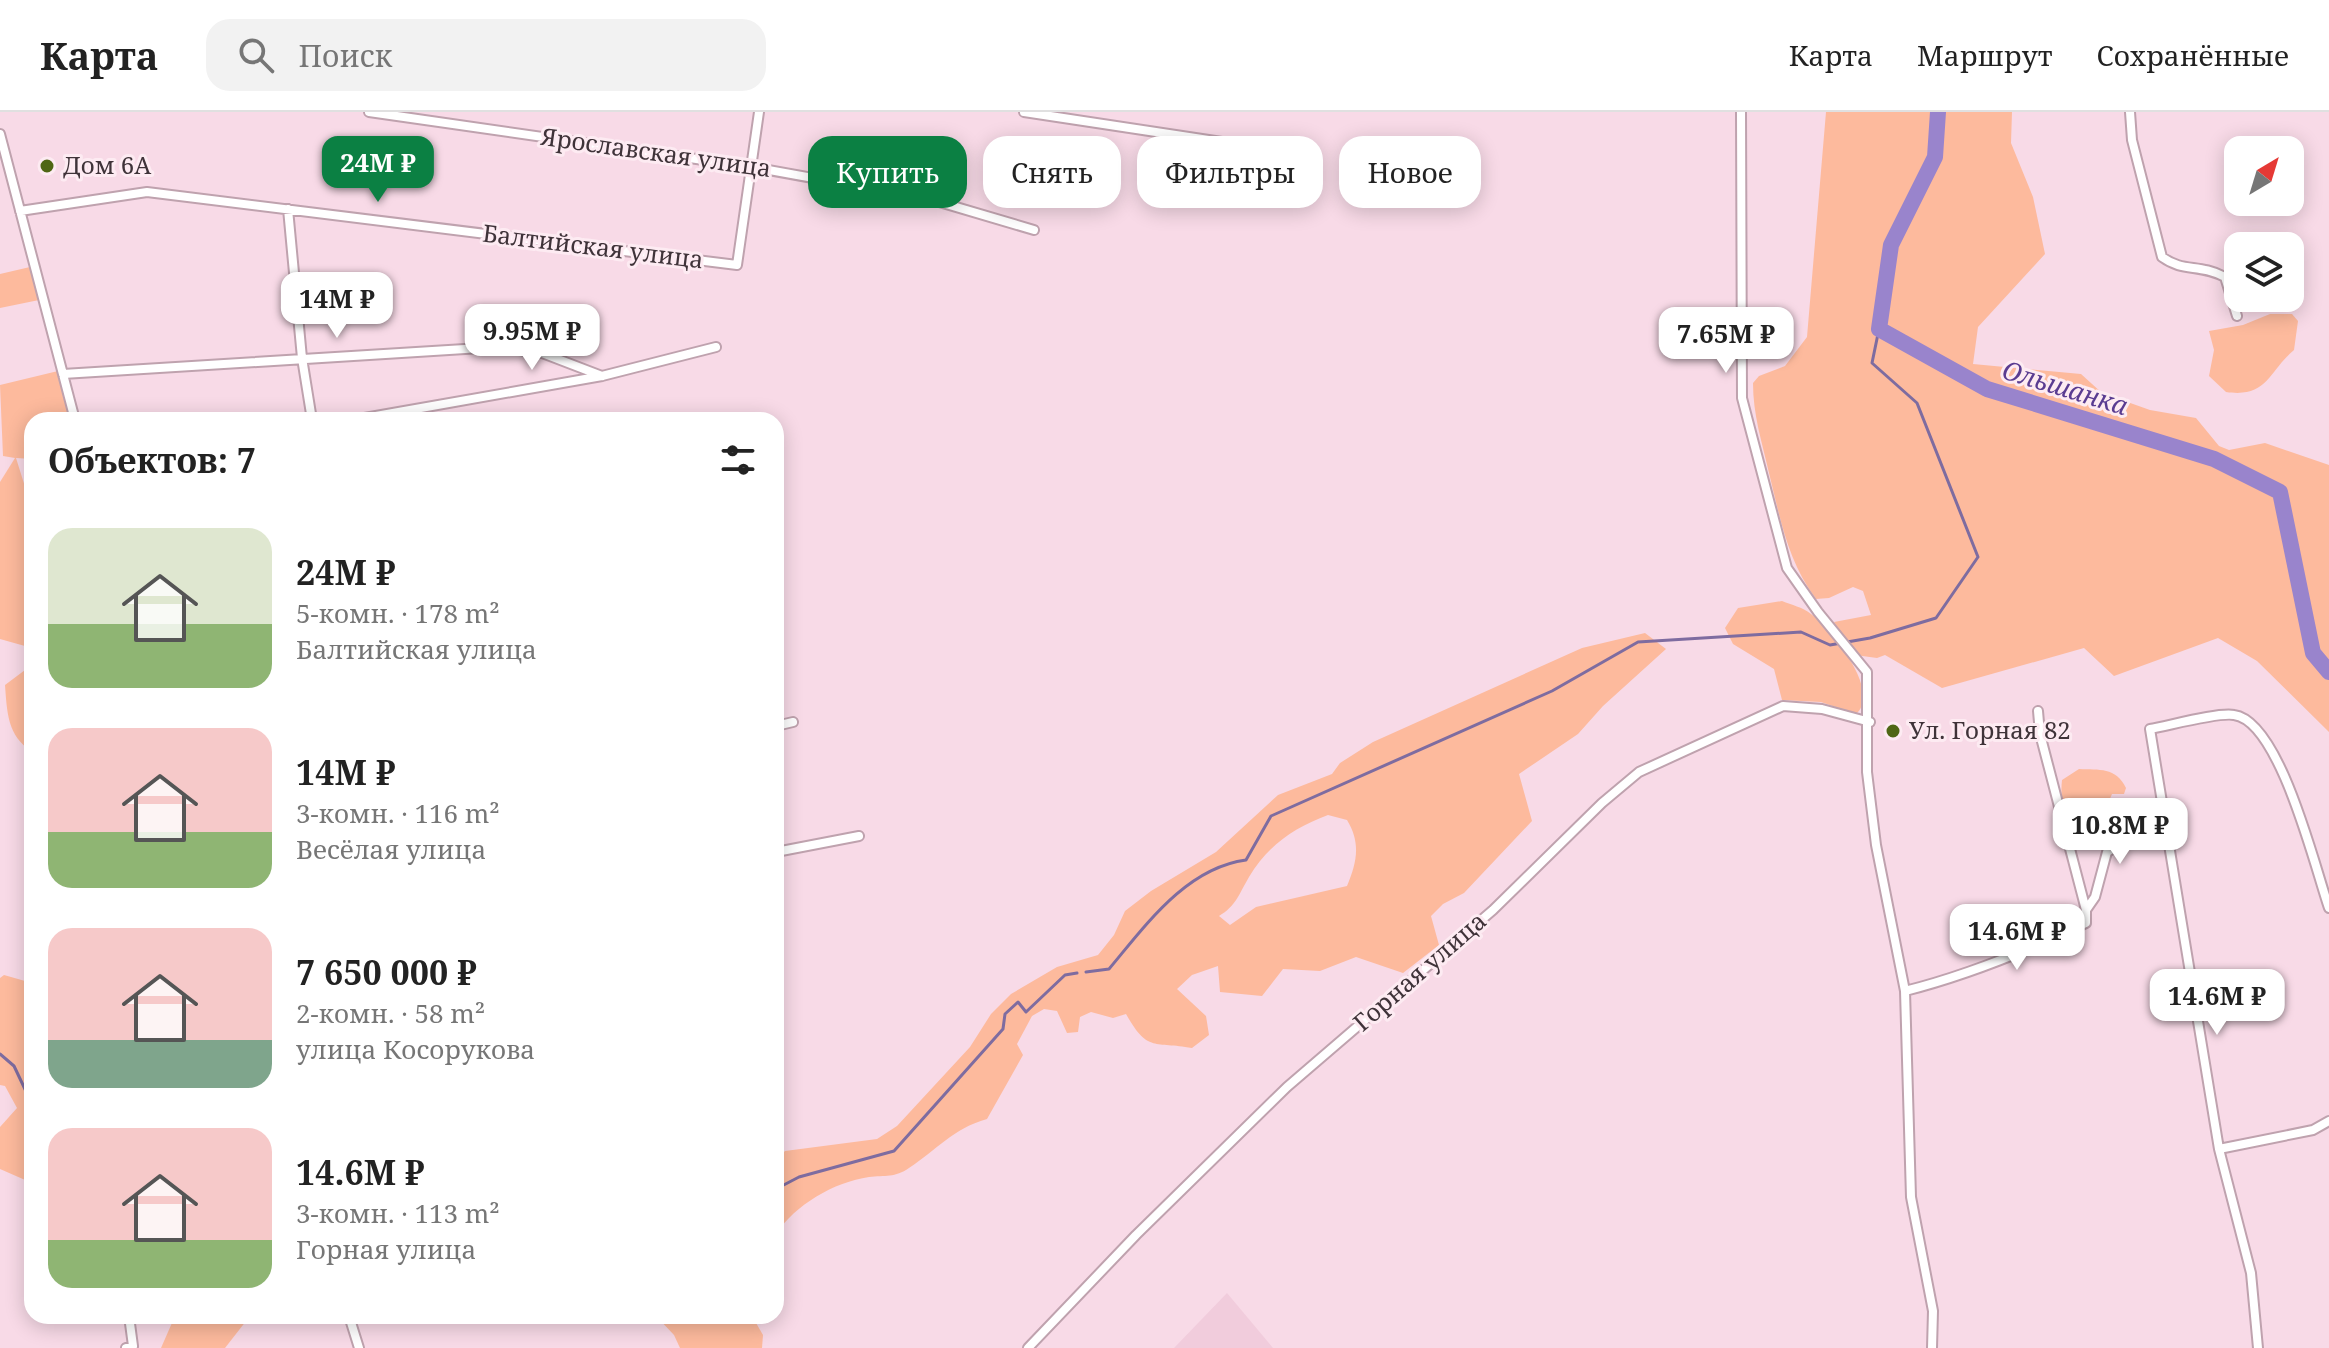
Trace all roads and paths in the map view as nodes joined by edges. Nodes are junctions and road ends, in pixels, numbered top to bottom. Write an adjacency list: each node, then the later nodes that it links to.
1 (369, 112): 8 (street, Ярославская улица)
2 (759, 112): 8 (street)
3 (1024, 112): 7 (street)
4 (1741, 112): 22 (street)
5 (2130, 112): 12 (street)
6 (0, 134): 10 (street)
7 (1182, 136)
8 (752, 167): 9 (street, Балтийская улица); 11 (street, Ярославская улица)
9 (288, 209): 10 (street, Балтийская улица); 14 (street)
10 (20, 211): 15 (street)
11 (1034, 230)
12 (2237, 316)
13 (716, 347): 16 (street)
14 (302, 358): 15 (street); 16 (street); 18 (street)
15 (63, 374): 17 (street)
16 (602, 376): 19 (street)
17 (73, 412)
18 (311, 412)
19 (398, 412)
20 (2038, 711): 28 (street)
21 (793, 722): 23 (street)
22 (1870, 722): 29 (street); 36 (street, Горная улица)
23 (784, 724)
24 (2166, 827): 27 (street); 28 (street); 31 (street)
25 (859, 836): 26 (street)
26 (784, 850)
27 (2329, 908)
28 (2086, 910): 29 (street)
29 (1905, 991): 37 (street)
30 (2329, 1121): 31 (street)
31 (2219, 1149): 38 (street)
32 (130, 1324): 34 (street)
33 (352, 1324): 35 (street)
34 (126, 1348)
35 (359, 1348)
36 (1028, 1348)
37 (1932, 1348)
38 (2258, 1348)

